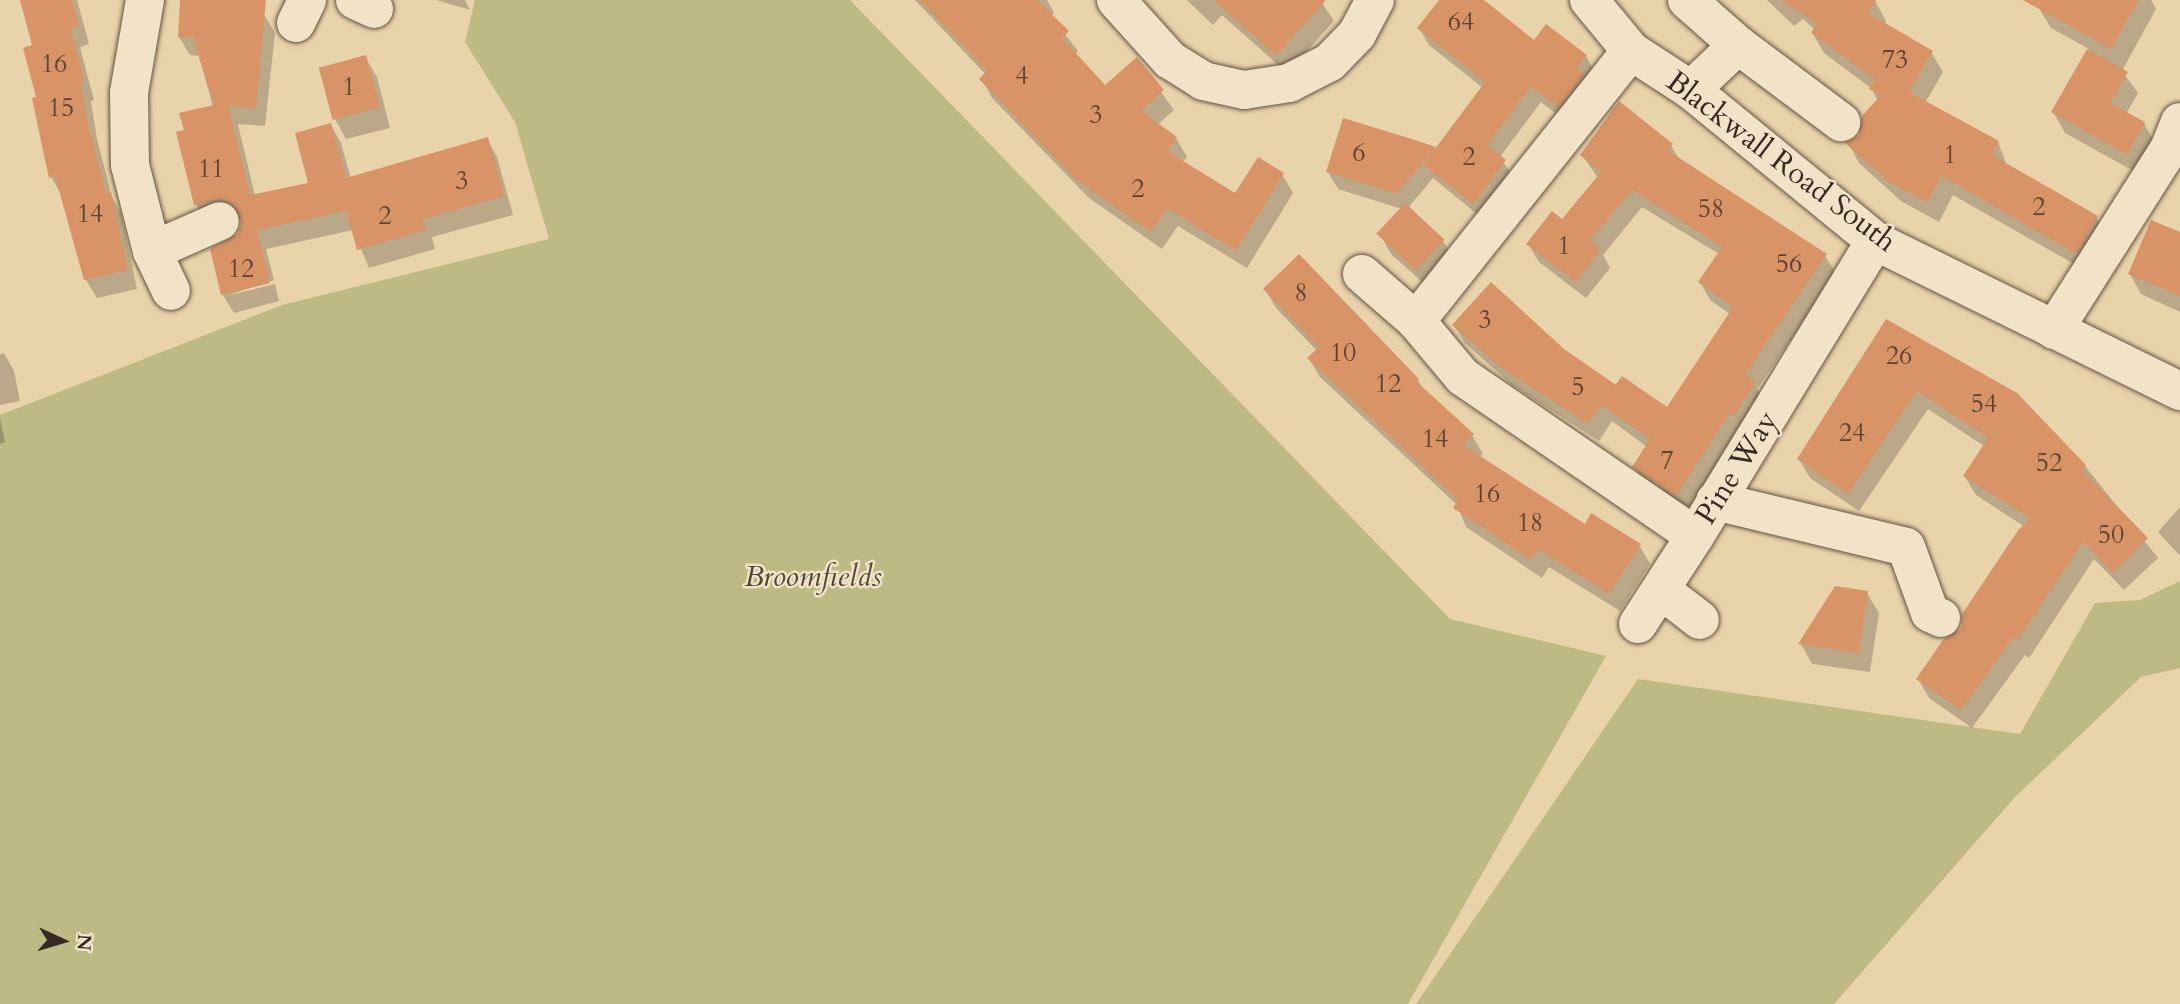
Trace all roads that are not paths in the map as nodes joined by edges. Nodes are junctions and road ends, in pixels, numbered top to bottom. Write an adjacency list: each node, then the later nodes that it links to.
1 (145, 0): 13 (street)
2 (1116, 0): 3 (street)
3 (1375, 0)
4 (1589, 0): 7 (street, Blackwall Road South)
5 (1687, 0): 6 (street)
6 (1738, 45): 8 (street); 9 (street)
7 (1631, 51): 8 (street, Blackwall Road South); 16 (street)
8 (1691, 90): 12 (street, Blackwall Road South)
9 (1841, 122)
10 (2180, 122): 17 (street)
11 (220, 221): 13 (street)
12 (1875, 241): 17 (street, Blackwall Road South); 19 (street, Pine Way)
13 (152, 251): 15 (street)
14 (1362, 274): 16 (street, Pine Way)
15 (172, 291)
16 (1416, 321): 20 (street, Pine Way)
17 (2054, 330): 18 (street, Blackwall Road South)
18 (2180, 391)
19 (1715, 500): 20 (street, Pine Way); 22 (street)
20 (1695, 536): 21 (street)
21 (1661, 590): 23 (street); 24 (street)
22 (1941, 618)
23 (1700, 620)
24 (1638, 624)

